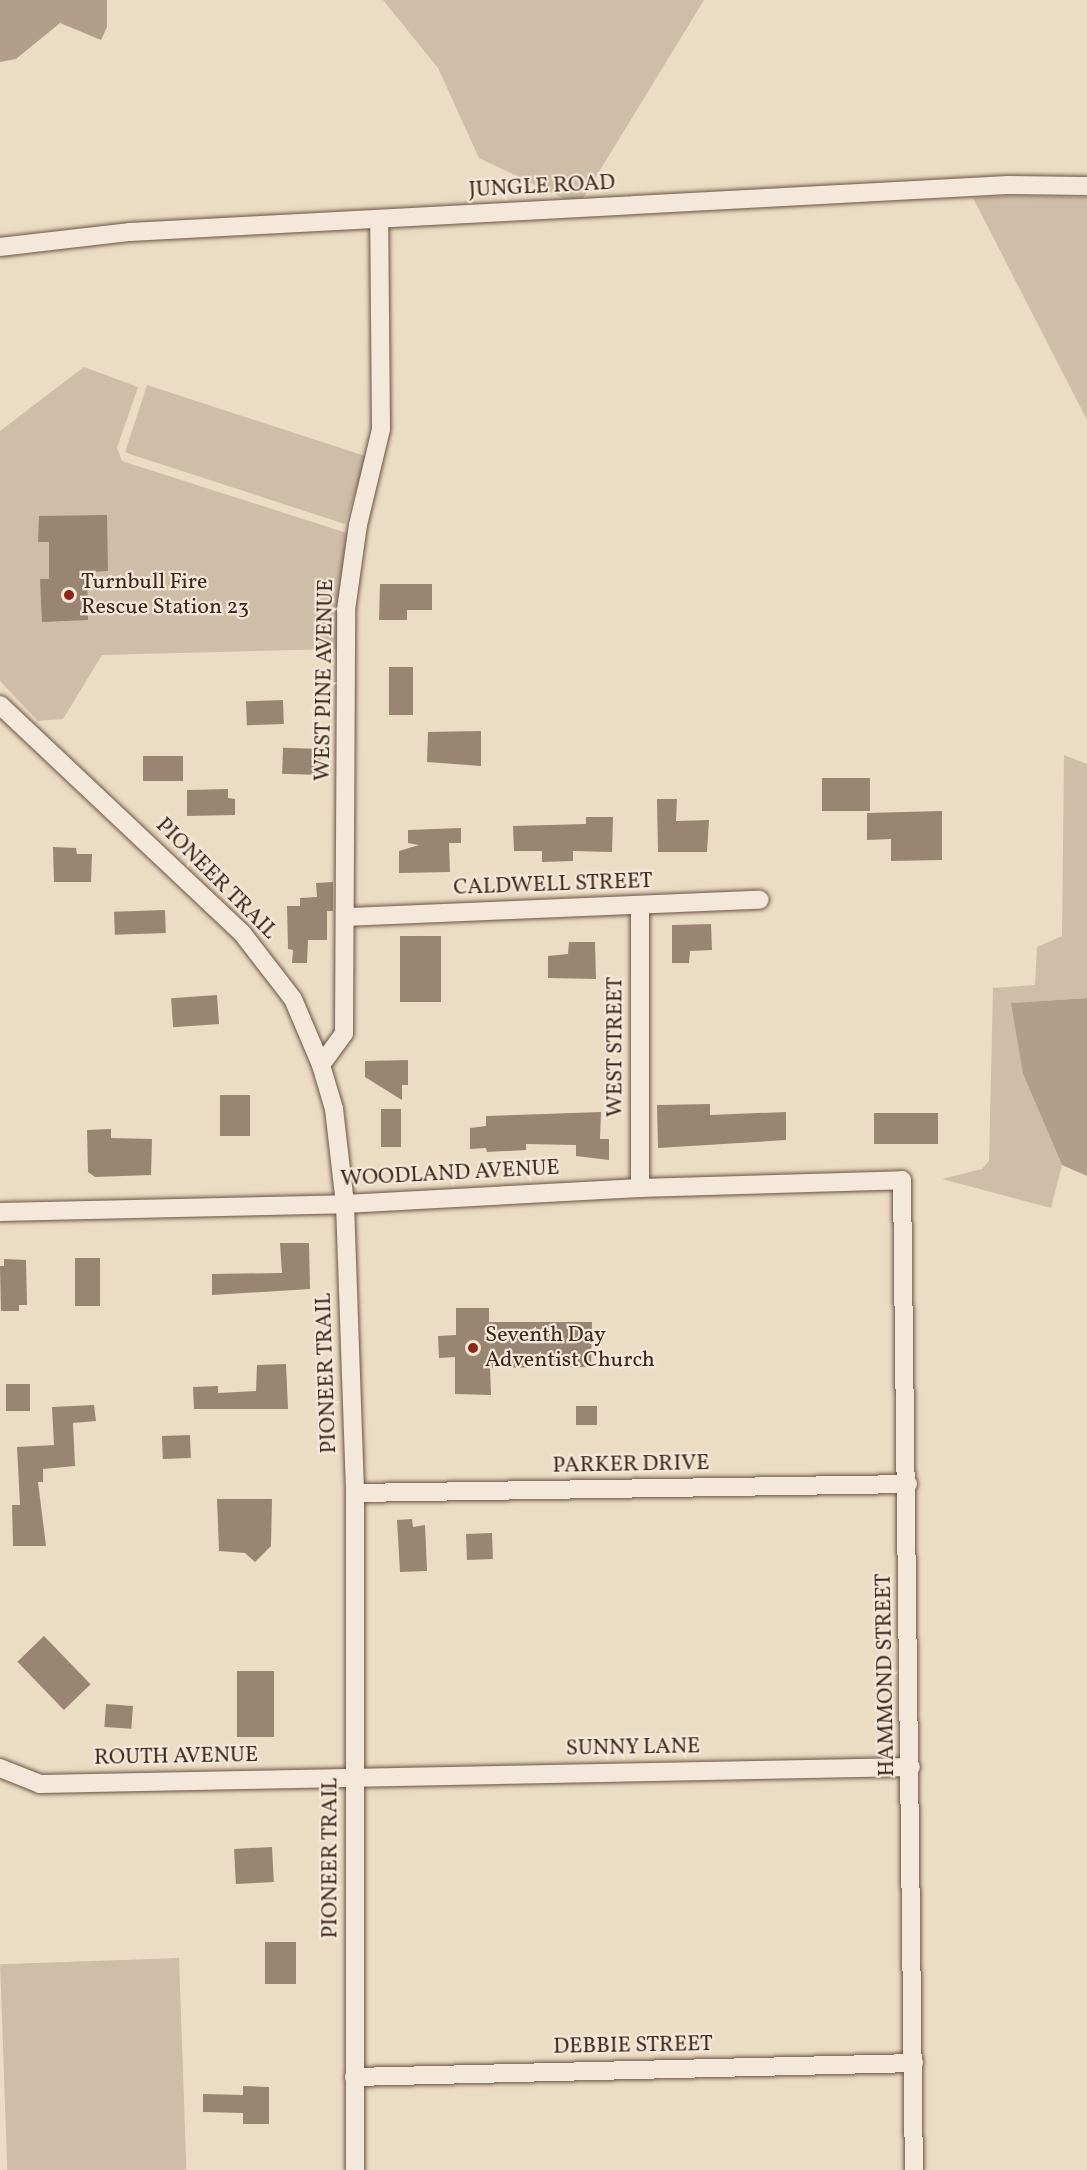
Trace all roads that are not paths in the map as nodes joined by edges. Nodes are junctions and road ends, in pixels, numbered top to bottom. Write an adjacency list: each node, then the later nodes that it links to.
1 (1087, 186): 2 (street, JUNGLE ROAD)
2 (379, 220): 3 (street, JUNGLE ROAD); 7 (street, WEST PINE AVENUE)
3 (0, 247)
4 (0, 705): 8 (street, PIONEER TRAIL)
5 (760, 900): 6 (street, CALDWELL STREET)
6 (640, 907): 7 (street, CALDWELL STREET); 10 (street, WEST STREET)
7 (347, 917): 8 (street, WEST PINE AVENUE)
8 (321, 1065): 11 (street, PIONEER TRAIL)
9 (902, 1180): 10 (street, WOODLAND AVENUE); 13 (street, HAMMOND STREET)
10 (640, 1188): 11 (street, WOODLAND AVENUE)
11 (345, 1204): 12 (street, WOODLAND AVENUE); 14 (street, PIONEER TRAIL)
12 (0, 1212)
13 (908, 1484): 14 (street, PARKER DRIVE); 15 (street, HAMMOND STREET)
14 (355, 1493): 17 (street, PIONEER TRAIL)
15 (911, 1767): 17 (street, SUNNY LANE); 18 (street, HAMMOND STREET)
16 (0, 1768): 17 (street, ROUTH AVENUE)
17 (356, 1777): 19 (street, PIONEER TRAIL)
18 (914, 2063): 19 (street, DEBBIE STREET); 21 (street, HAMMOND STREET)
19 (354, 2077): 20 (street, PIONEER TRAIL)
20 (355, 2170)
21 (914, 2170)

